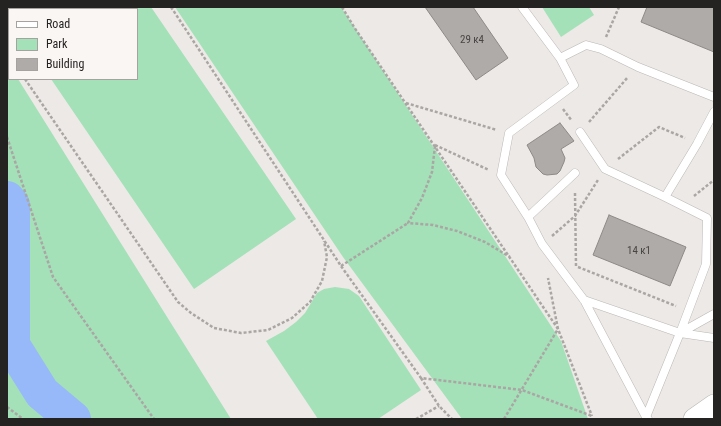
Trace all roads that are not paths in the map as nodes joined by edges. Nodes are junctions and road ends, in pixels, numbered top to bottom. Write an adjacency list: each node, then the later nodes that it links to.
1 (522, 7): 2 (lane)
2 (560, 58): 3 (lane); 8 (lane)
3 (714, 97)
4 (714, 112): 7 (lane)
5 (580, 132): 7 (lane)
6 (575, 173): 8 (lane)
7 (665, 197): 11 (lane)
8 (528, 217): 9 (lane)
9 (584, 300): 11 (lane); 14 (lane)
10 (714, 314): 11 (lane)
11 (680, 333): 12 (lane); 14 (lane)
12 (714, 338)
13 (714, 405): 15 (street)
14 (647, 418)
15 (694, 419)

